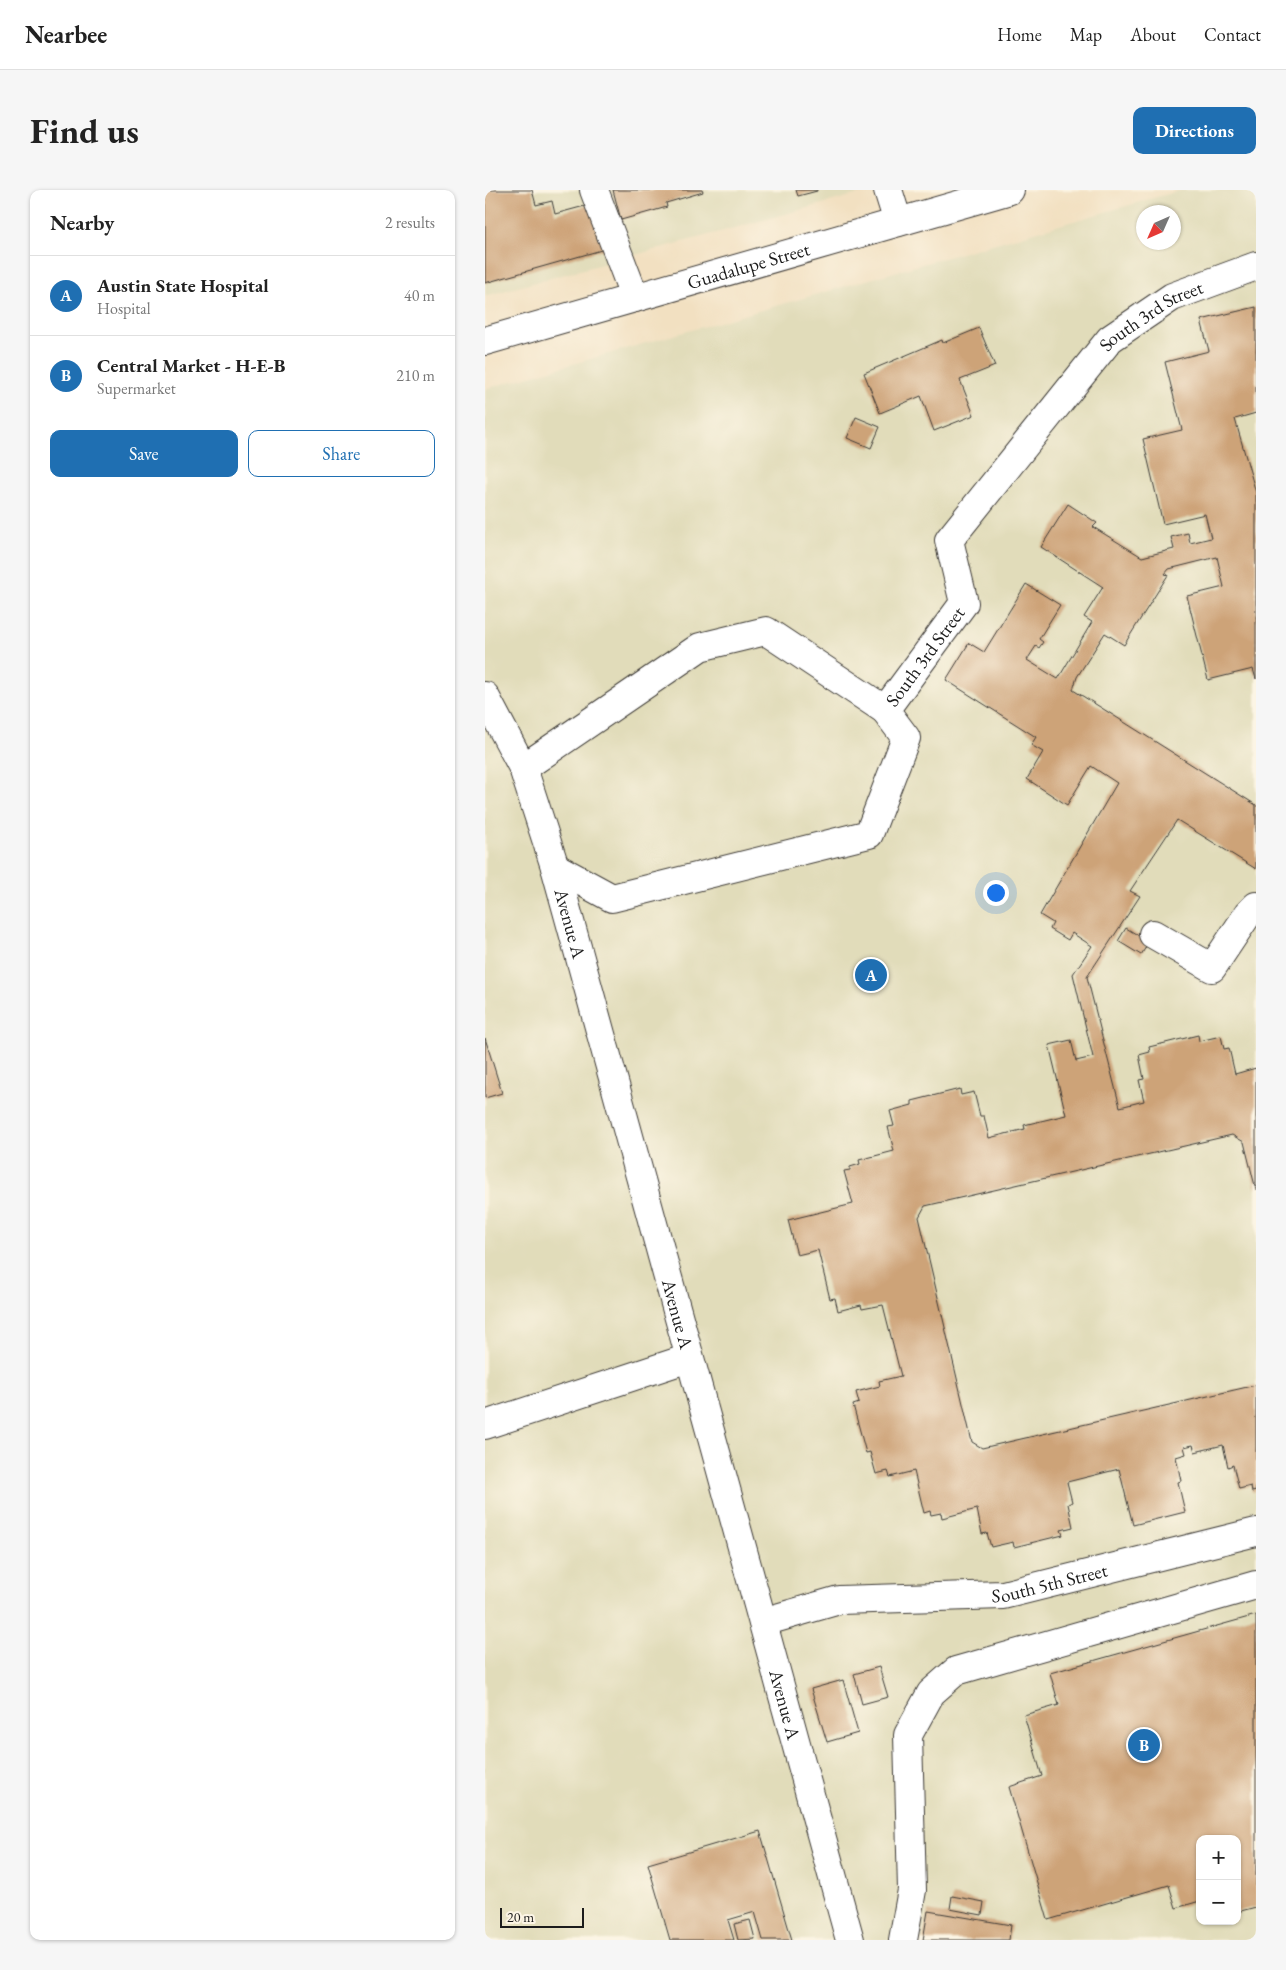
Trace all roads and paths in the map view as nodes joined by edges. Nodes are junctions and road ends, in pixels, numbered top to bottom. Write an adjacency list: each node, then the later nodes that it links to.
1 (593, 190): 6 (main road)
2 (888, 190): 4 (main road)
3 (1008, 190): 4 (main road, Guadalupe Street)
4 (898, 222): 6 (main road, Guadalupe Street)
5 (1256, 266): 9 (main road, South 3rd Street)
6 (635, 298): 7 (main road, Guadalupe Street)
7 (485, 341)
8 (485, 696): 10 (main road, Avenue A)
9 (885, 710): 10 (main road, South 3rd Street); 11 (main road)
10 (523, 768): 11 (main road, Avenue A)
11 (555, 868): 14 (main road, Avenue A)
12 (1256, 906): 13 (main road)
13 (1153, 934)
14 (689, 1358): 15 (main road); 18 (main road, Avenue A)
15 (485, 1425)
16 (1256, 1532): 18 (main road, South 5th Street)
17 (1256, 1585): 20 (main road)
18 (763, 1622): 19 (main road, Avenue A)
19 (850, 1940)
20 (903, 1940)

